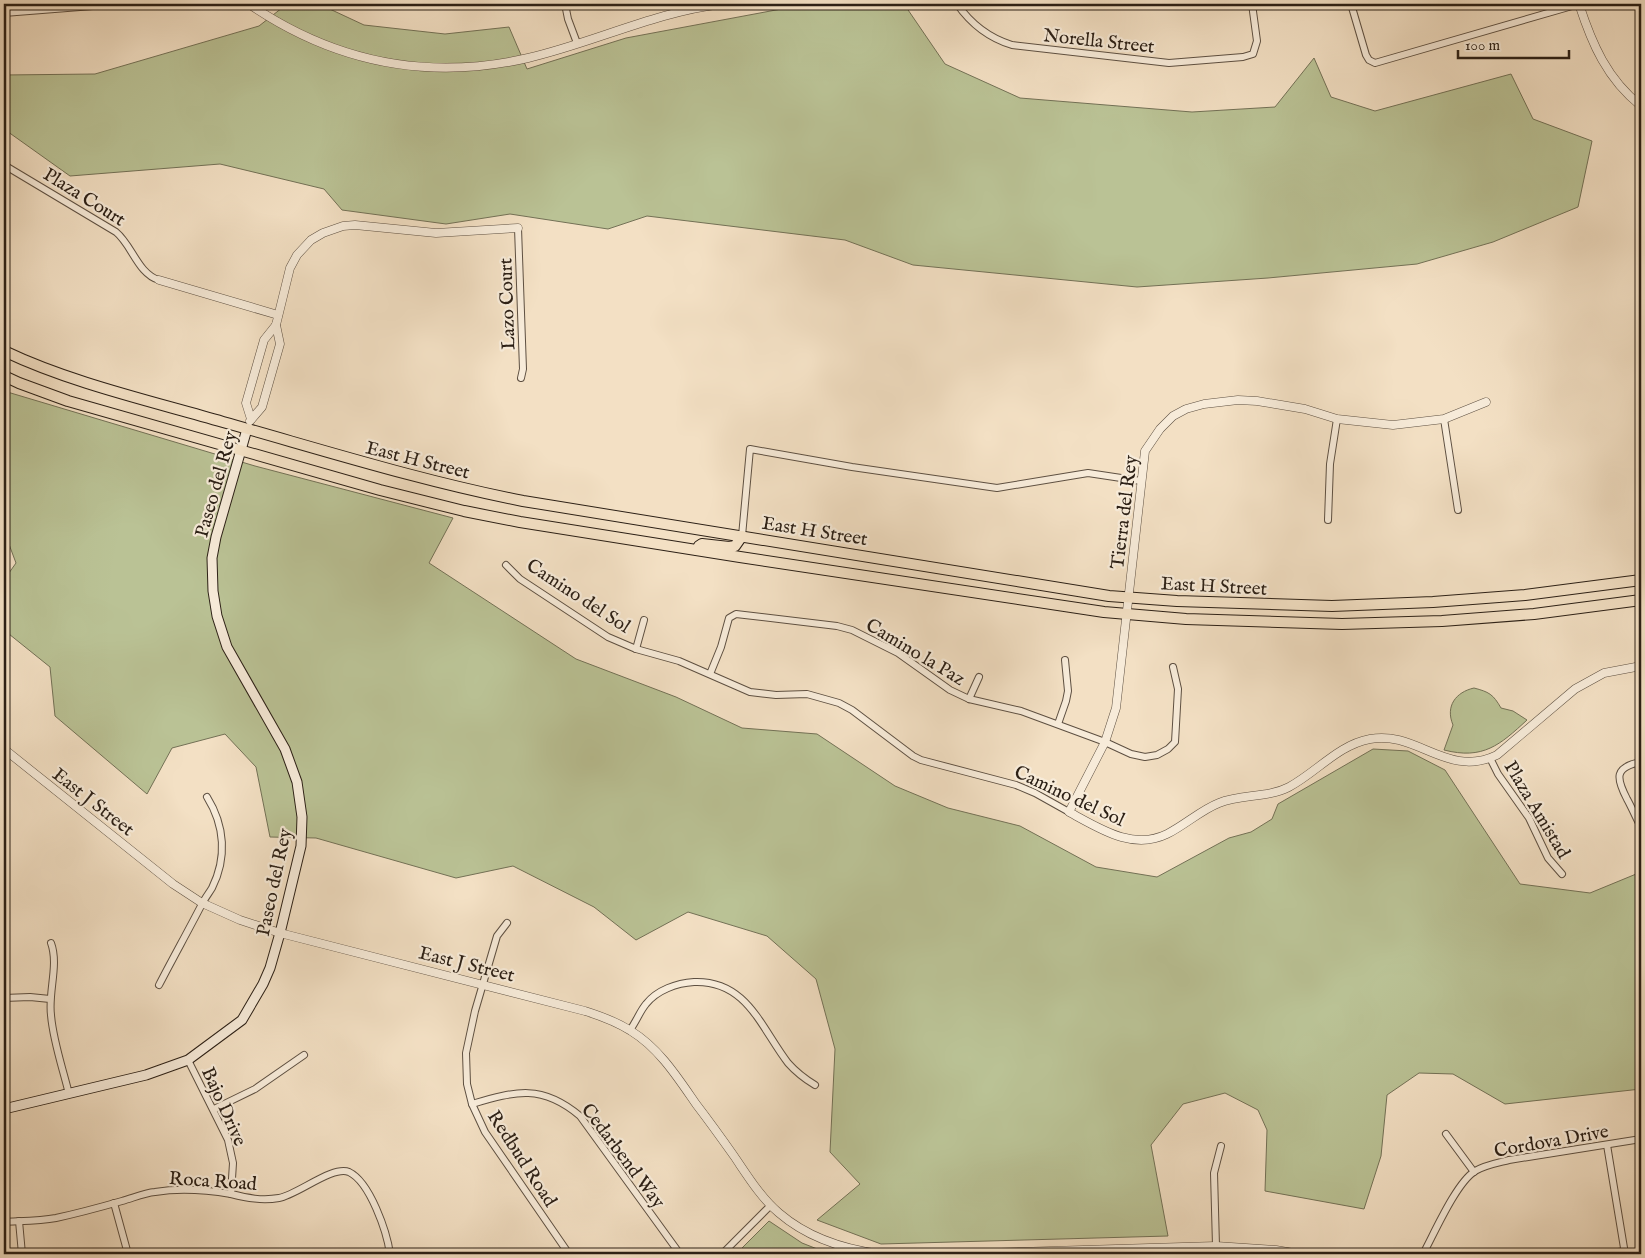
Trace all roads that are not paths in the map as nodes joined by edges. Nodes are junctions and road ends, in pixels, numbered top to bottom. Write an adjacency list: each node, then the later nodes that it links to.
1 (118, 4): 9 (street)
2 (249, 4): 10 (street)
3 (565, 4): 10 (street)
4 (722, 4): 10 (street)
5 (957, 4): 6 (street, Norella Street)
6 (1252, 4)
7 (1351, 4): 8 (street)
8 (1579, 4): 11 (street)
9 (4, 13)
10 (577, 43)
11 (1641, 106)
12 (4, 165): 14 (street, Plaza Court)
13 (518, 228): 15 (street, Paseo del Rey); 19 (street, Lazo Court)
14 (159, 280): 15 (street, Plaza Court)
15 (278, 314): 16 (street, Paseo del Rey)
16 (276, 325): 23 (street, Paseo del Rey); 23 (street, Paseo del Rey)
17 (4, 351): 23 (main road, East H Street)
18 (4, 376): 24 (main road, East H Street)
19 (521, 378)
20 (1486, 402): 22 (street, Tierra del Rey)
21 (1337, 419): 22 (street, Tierra del Rey); 25 (street, Tierra del Rey); 27 (street)
22 (1444, 419): 26 (street)
23 (249, 424): 24 (main road, Paseo del Rey); 28 (main road, East H Street)
24 (240, 450): 29 (main road, East H Street); 54 (main road, Paseo del Rey)
25 (1141, 481): 28 (street); 32 (street, Tierra del Rey)
26 (1458, 510)
27 (1328, 520)
28 (742, 536): 29 (main road); 32 (main road, East H Street)
29 (697, 550): 34 (main road, East H Street)
30 (506, 565): 36 (street, Camino del Sol)
31 (1641, 580): 32 (main road, East H Street)
32 (1128, 598): 34 (street, Tierra del Rey)
33 (1641, 600): 34 (main road, East H Street)
34 (1127, 614): 44 (street, Tierra del Rey)
35 (644, 620): 36 (street, Camino del Sol)
36 (636, 649): 40 (street, Camino del Sol)
37 (1066, 660): 43 (street)
38 (1173, 666): 44 (street, Camino la Paz)
39 (1641, 666): 46 (street, Camino del Sol)
40 (710, 674): 42 (street, Camino la Paz); 49 (street, Camino del Sol)
41 (979, 677): 42 (street, Camino la Paz)
42 (969, 699): 43 (street, Camino la Paz)
43 (1058, 724): 44 (street, Camino la Paz)
44 (1105, 742): 49 (street, Tierra del Rey)
45 (4, 750): 52 (street, East J Street)
46 (1490, 758): 49 (street, Camino del Sol); 51 (street, Plaza Amistad)
47 (1641, 762): 50 (street)
48 (208, 797): 52 (street)
49 (1069, 812)
50 (1641, 827)
51 (1562, 874)
52 (202, 903): 54 (street, East J Street); 57 (street)
53 (507, 923): 56 (street, Redbud Road)
54 (280, 933): 56 (street, East J Street); 62 (main road, Paseo del Rey)
55 (51, 943): 59 (street)
56 (483, 984): 60 (street, East J Street); 65 (street, Redbud Road)
57 (159, 985)
58 (4, 998): 59 (street)
59 (50, 999): 64 (street)
60 (630, 1030): 63 (street); 75 (street, East J Street)
61 (304, 1055): 67 (street)
62 (188, 1060): 64 (main road, Paseo del Rey); 67 (street, Bajo Drive)
63 (815, 1085)
64 (69, 1094): 66 (main road, Paseo del Rey)
65 (472, 1104): 84 (street, Redbud Road); 85 (street, Cedarbend Way)
66 (4, 1109)
67 (214, 1109): 73 (street, Bajo Drive)
68 (1446, 1134): 72 (street)
69 (1641, 1139): 70 (street, Cordova Drive)
70 (1607, 1145): 72 (street, Cordova Drive); 80 (street)
71 (1221, 1146): 78 (street)
72 (1474, 1172): 90 (street, Cordova Drive)
73 (230, 1194): 74 (street, Roca Road); 83 (street, Roca Road)
74 (114, 1203): 76 (street, Roca Road); 82 (street)
75 (770, 1206): 86 (street); 87 (street, East J Street)
76 (19, 1221): 77 (street, Roca Road); 81 (street)
77 (4, 1222)
78 (1216, 1246): 79 (street); 89 (street)
79 (1043, 1253): 88 (street)
80 (1625, 1253): 91 (street)
81 (22, 1254)
82 (128, 1254)
83 (390, 1254)
84 (569, 1254)
85 (680, 1254)
86 (722, 1254)
87 (880, 1254)
88 (952, 1254)
89 (1299, 1254)
90 (1423, 1254)
91 (1605, 1254)

